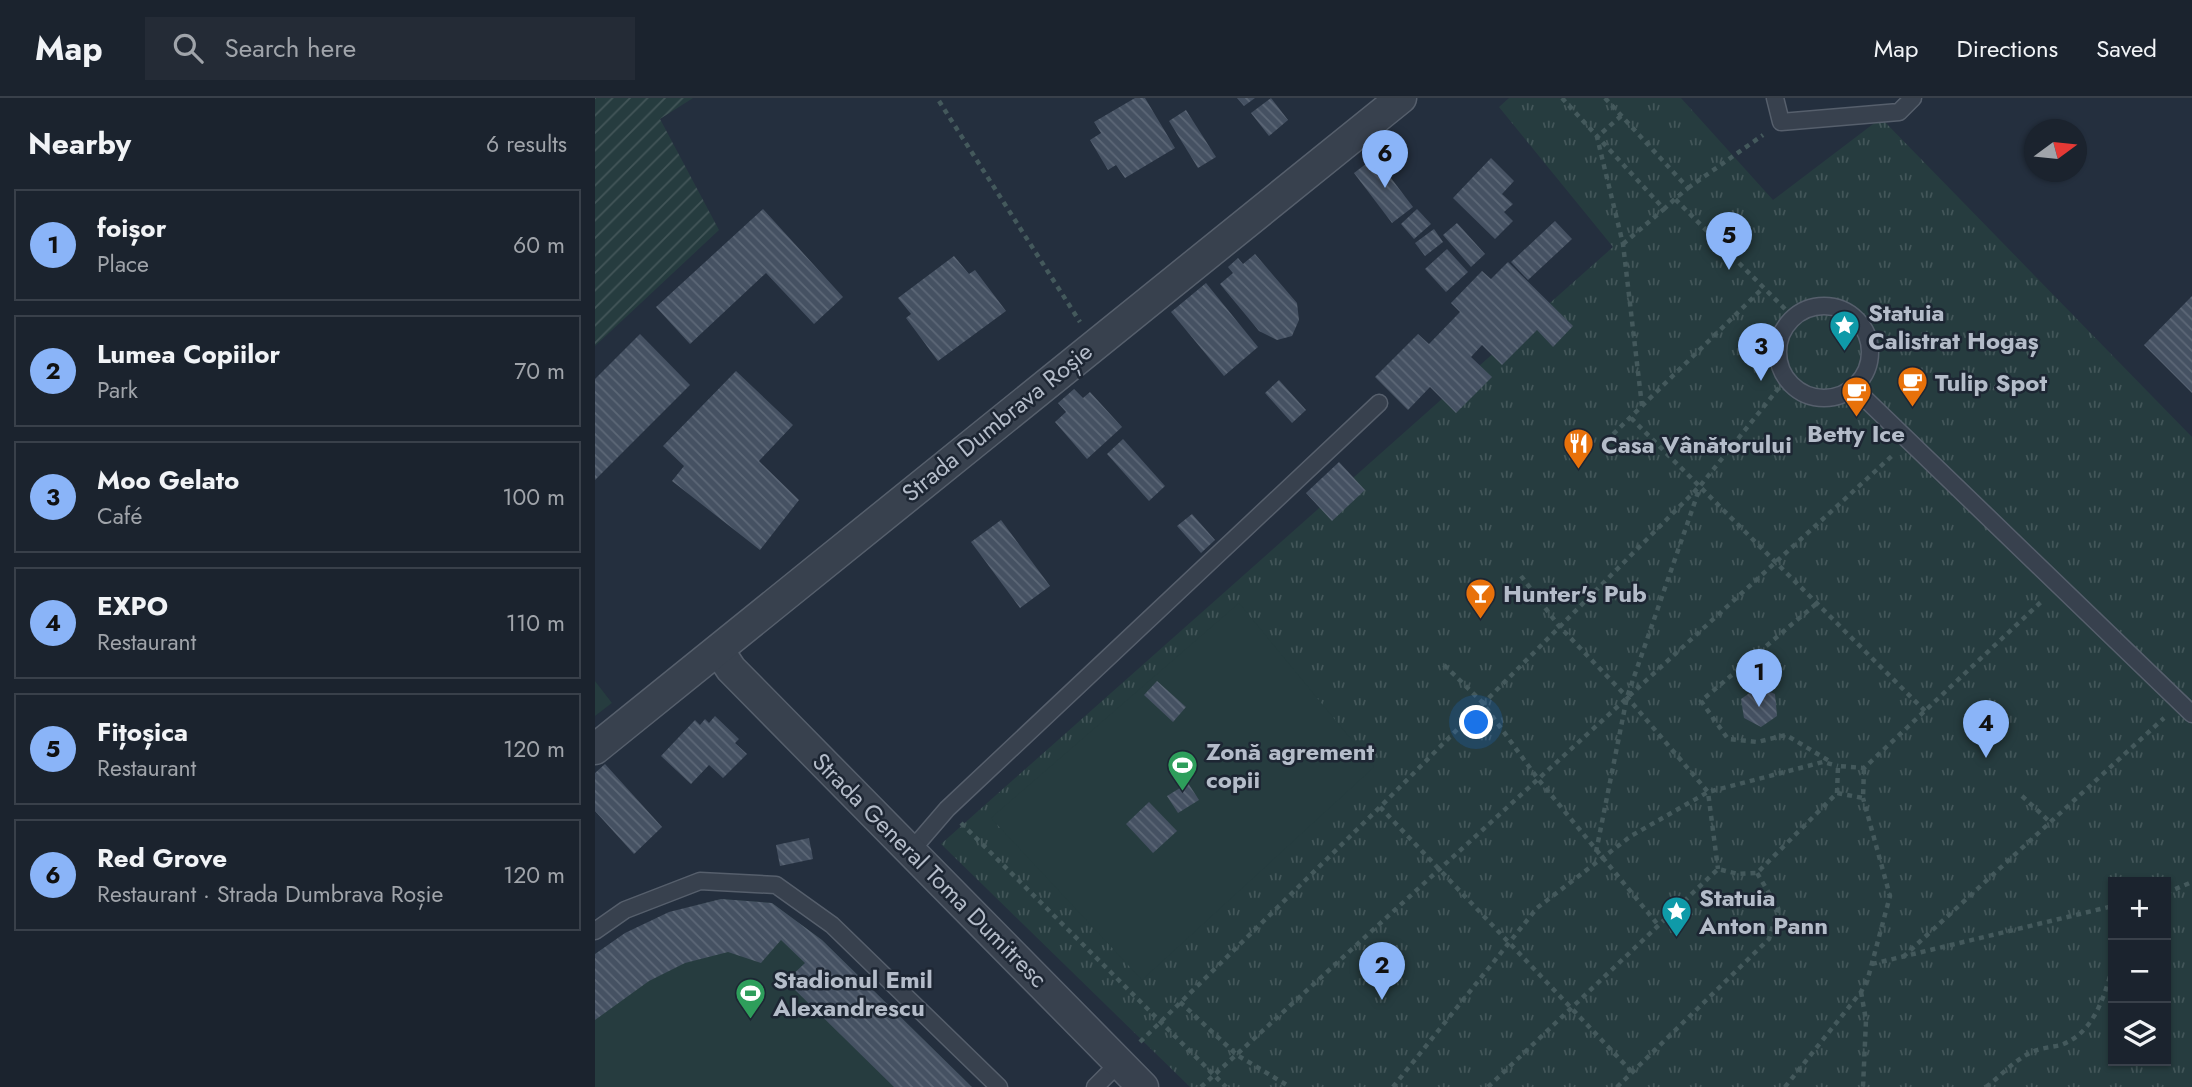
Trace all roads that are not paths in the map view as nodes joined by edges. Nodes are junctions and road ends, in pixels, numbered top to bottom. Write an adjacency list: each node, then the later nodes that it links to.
1 (1401, 98): 6 (street, Strada Dumbrava Roșie)
2 (1775, 98): 3 (lane)
3 (1913, 98)
4 (1853, 387): 4 (lane); 7 (lane)
5 (1380, 403): 9 (lane)
6 (719, 651): 8 (street, Strada Dumbrava Roșie); 9 (street, Strada General Toma Dumitresc)
7 (2186, 708)
8 (595, 749)
9 (910, 852): 11 (street, Strada General Toma Dumitresc)
10 (595, 931): 12 (lane)
11 (1119, 1063): 13 (lane); 14 (street, Strada General Toma Dumitresc)
12 (999, 1087)
13 (1095, 1087)
14 (1143, 1087)

